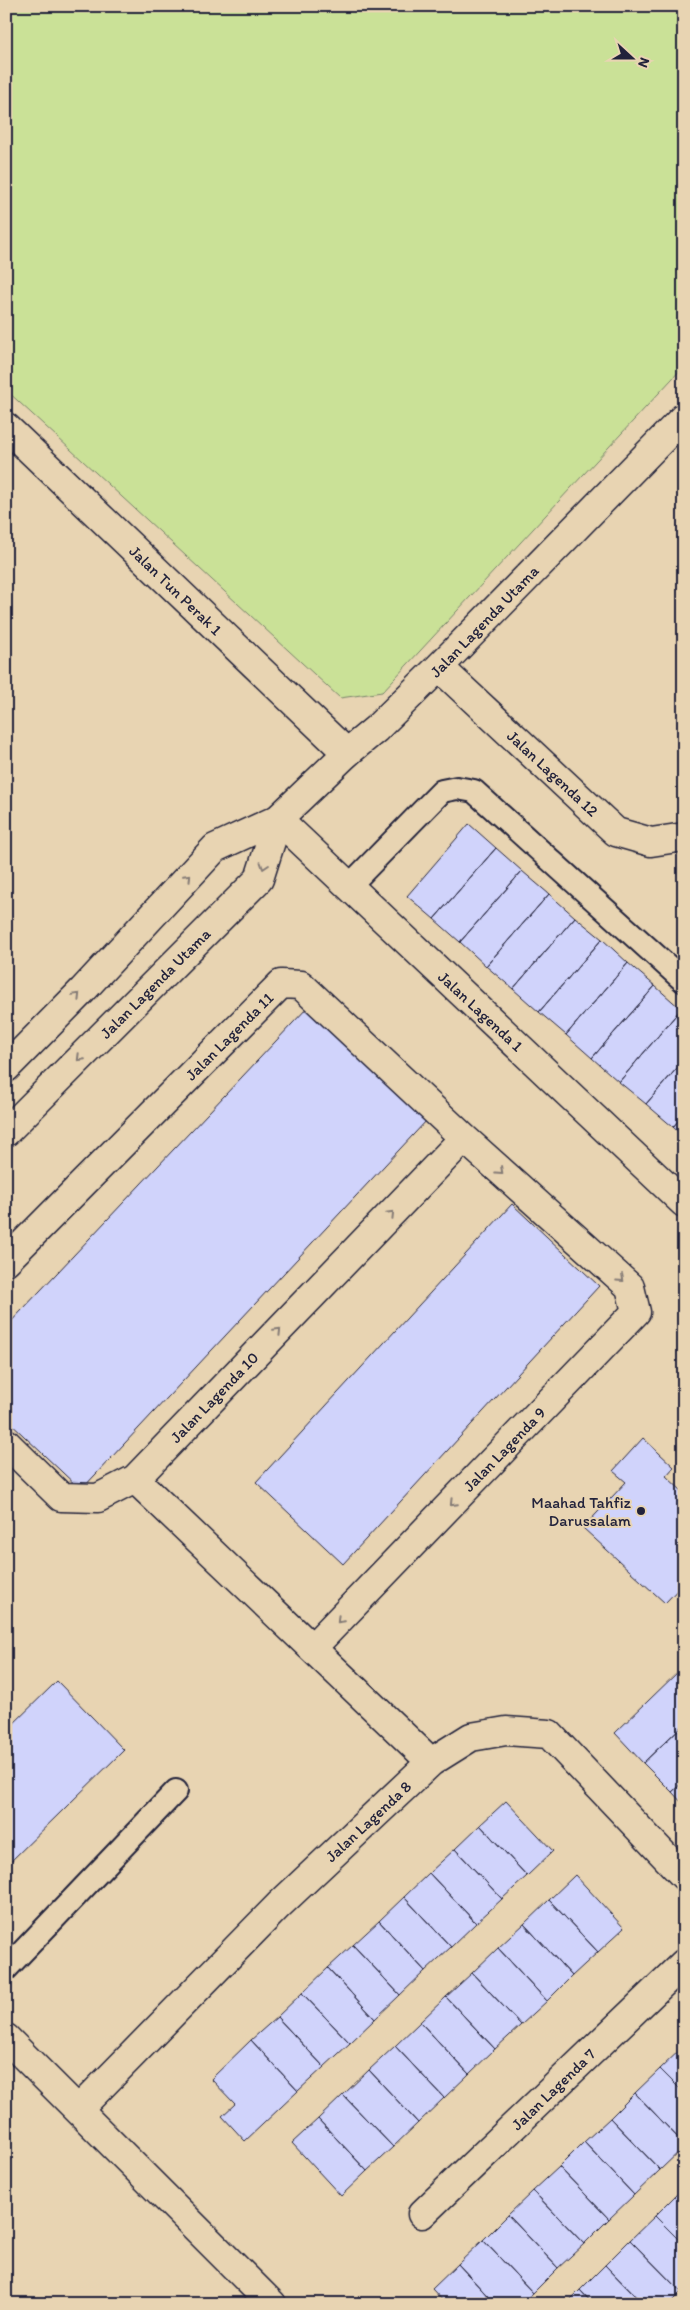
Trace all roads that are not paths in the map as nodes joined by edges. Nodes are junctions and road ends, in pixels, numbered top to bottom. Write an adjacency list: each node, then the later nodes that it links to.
1 (684, 417): 3 (street, Jalan Lagenda Utama)
2 (6, 427): 4 (street, Jalan Tun Perak 1)
3 (440, 667): 4 (street, Jalan Lagenda Utama); 6 (street, Jalan Lagenda 12)
4 (347, 753): 5 (street, Jalan Lagenda Utama)
5 (278, 819): 7 (street, Jalan Lagenda 1); 9 (street, Jalan Lagenda Utama, one-way to 5); 10 (street, Jalan Lagenda Utama, one-way to 10)
6 (684, 837)
7 (348, 886): 8 (lane); 12 (street, Jalan Lagenda 1)
8 (684, 981)
9 (6, 1068)
10 (6, 1132)
11 (464, 1138): 13 (street, Jalan Lagenda 11); 15 (street, Jalan Lagenda 10, one-way to 11); 16 (street, Jalan Lagenda 9, one-way to 16)
12 (684, 1203)
13 (6, 1261)
14 (6, 1443): 15 (street)
15 (135, 1479): 16 (street)
16 (313, 1647): 17 (street)
17 (432, 1762): 19 (street, Jalan Lagenda 8); 23 (street, Jalan Lagenda 8)
18 (176, 1791): 21 (lane)
19 (684, 1876)
20 (684, 1964): 24 (street, Jalan Lagenda 7)
21 (6, 1969)
22 (6, 2038): 23 (street)
23 (79, 2109): 25 (street)
24 (422, 2214)
25 (272, 2304)

